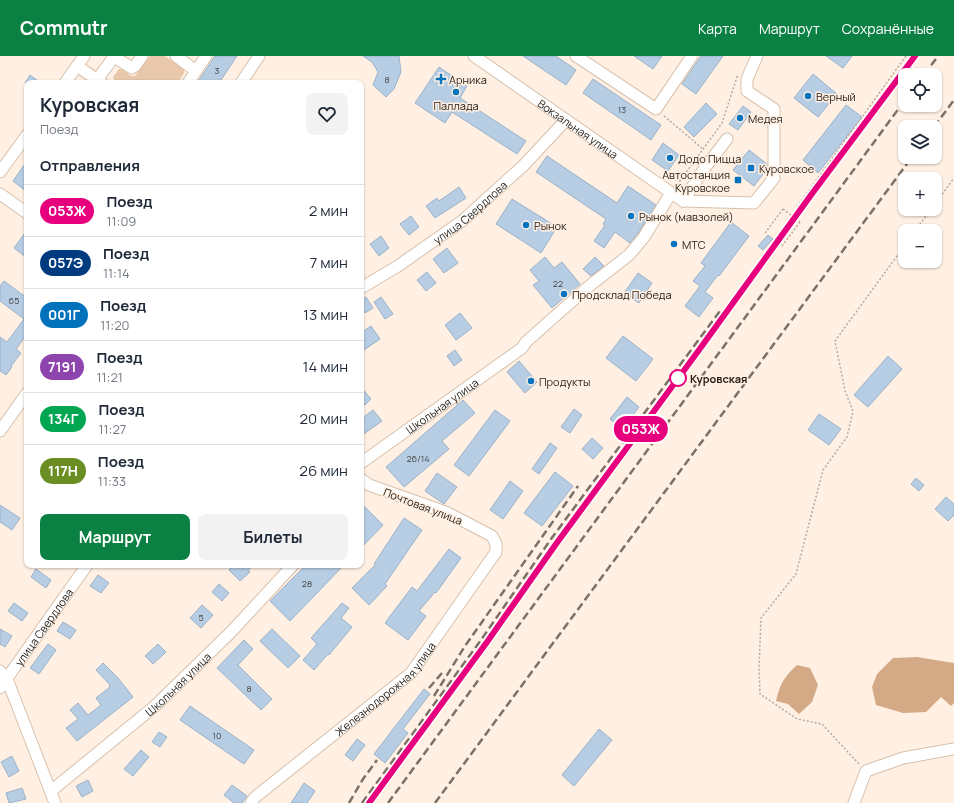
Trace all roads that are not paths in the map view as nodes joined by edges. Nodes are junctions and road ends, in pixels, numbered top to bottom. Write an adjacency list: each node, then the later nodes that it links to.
1 (84, 56): 10 (street)
2 (142, 56): 14 (street)
3 (176, 56): 11 (street)
4 (206, 56): 11 (street)
5 (259, 56): 16 (street)
6 (474, 56): 17 (street, Вокзальная улица)
7 (576, 56): 8 (street)
8 (692, 56)
9 (757, 56): 23 (street)
10 (77, 66): 12 (street); 13 (street)
11 (196, 70): 15 (street)
12 (67, 80)
13 (98, 80)
14 (101, 80)
15 (190, 80)
16 (243, 80)
17 (566, 120): 21 (street, Вокзальная улица); 25 (street, улица Свердлова)
18 (24, 139): 20 (street)
19 (727, 139): 23 (street)
20 (0, 172)
21 (671, 193): 23 (street, Вокзальная улица); 28 (street, Школьная улица)
22 (0, 194): 24 (street)
23 (683, 201)
24 (24, 211)
25 (364, 286)
26 (24, 397): 27 (street)
27 (0, 431)
28 (364, 461)
29 (365, 482): 30 (street, Почтовая улица)
30 (496, 552): 37 (street, Железнодорожная улица)
31 (85, 568): 33 (street, улица Свердлова)
32 (291, 568): 35 (street, Школьная улица)
33 (2, 679): 35 (street)
34 (954, 749): 38 (street)
35 (51, 792): 36 (street)
36 (55, 803)
37 (251, 803)
38 (854, 803)

